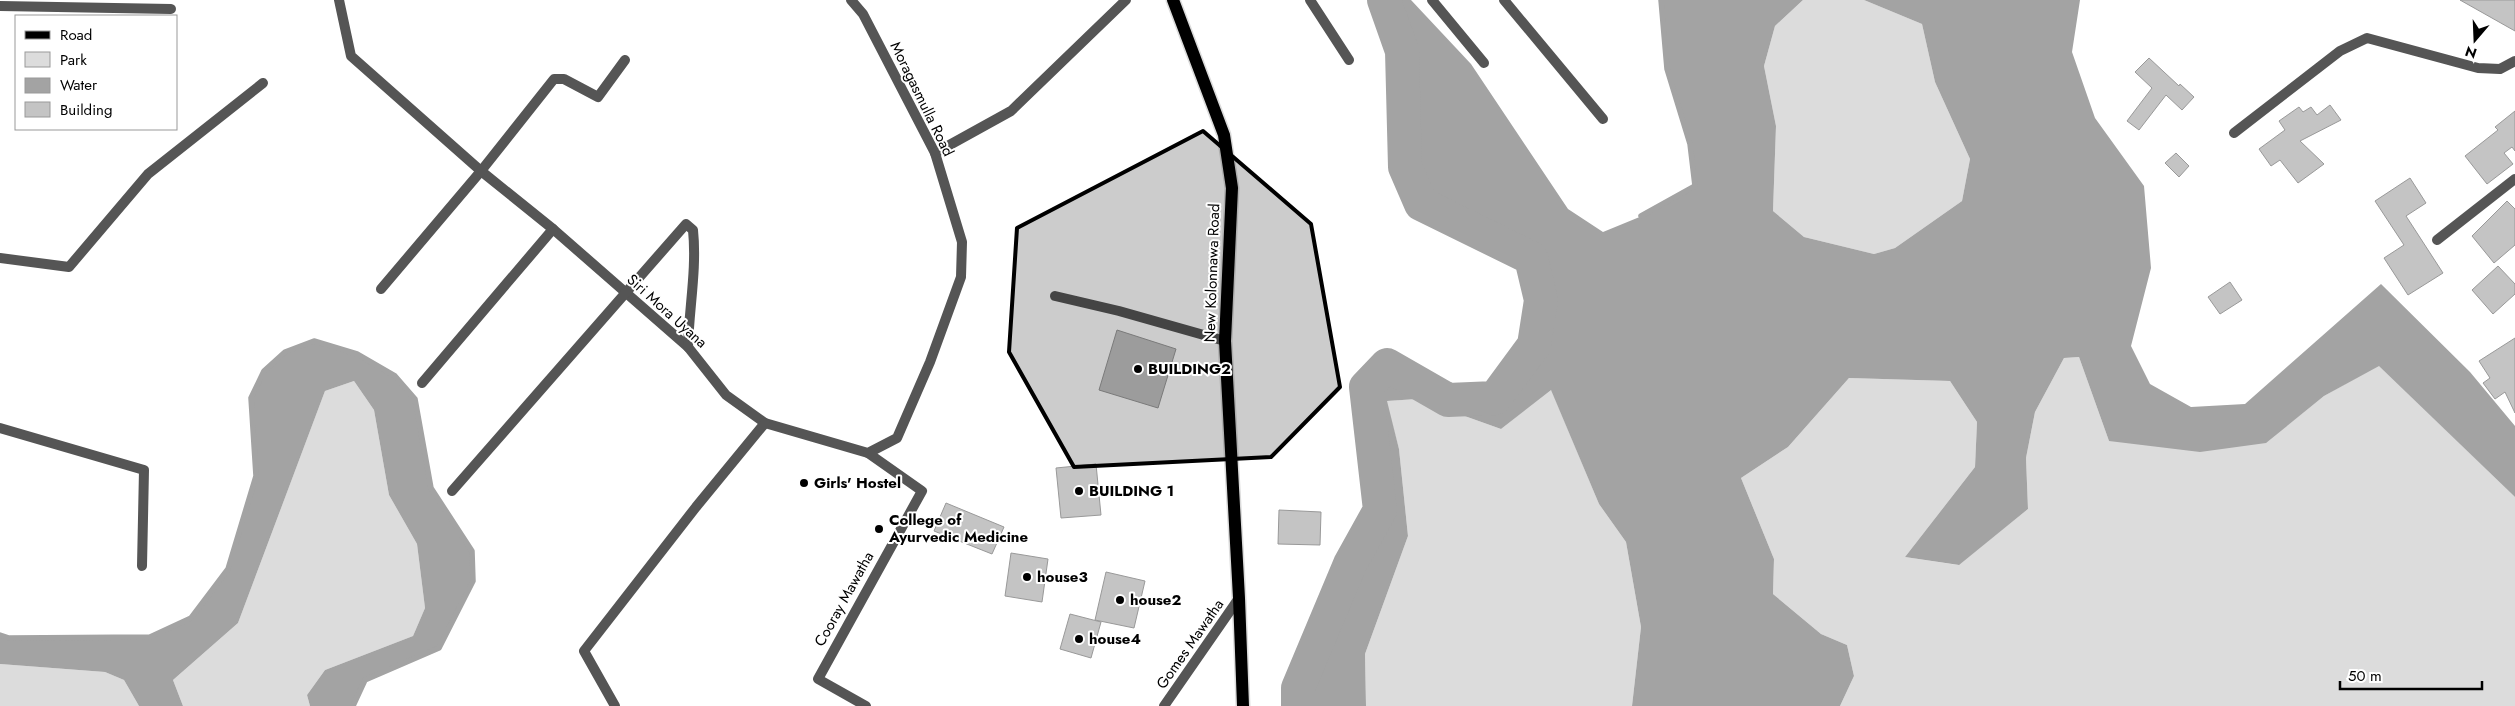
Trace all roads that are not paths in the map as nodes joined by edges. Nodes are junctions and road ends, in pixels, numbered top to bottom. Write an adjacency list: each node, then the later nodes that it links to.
1 (339, 0): 18 (street, Siri Mora Uyana)
2 (851, 0): 17 (street, Moragasmulla Road)
3 (1126, 0): 17 (street)
4 (1173, 0): 26 (main road, New Kolonnawa Road)
5 (1310, 0): 11 (street)
6 (1432, 0): 13 (street)
7 (1504, 0): 15 (street)
8 (0, 6): 9 (street)
9 (171, 9)
10 (625, 60): 18 (street)
11 (1349, 60)
12 (2515, 61): 16 (street)
13 (1484, 64)
14 (263, 83): 22 (street)
15 (1603, 119)
16 (2234, 133)
17 (935, 153): 31 (street, Moragasmulla Road)
18 (481, 171): 20 (street, Siri Mora Uyana); 23 (street)
19 (2515, 179): 21 (street)
20 (553, 229): 24 (street, Siri Mora Uyana); 28 (street)
21 (2437, 240)
22 (0, 258)
23 (381, 289)
24 (625, 293): 27 (street, Siri Mora Uyana); 27 (street); 32 (street)
25 (1055, 296): 26 (street)
26 (1225, 341): 34 (main road, New Kolonnawa Road)
27 (688, 347): 29 (street, Siri Mora Uyana)
28 (422, 383)
29 (765, 423): 31 (street, Siri Mora Uyana); 35 (street)
30 (0, 428): 33 (street)
31 (868, 453): 36 (street, Cooray Mawatha)
32 (452, 491)
33 (142, 566)
34 (1240, 598): 37 (street, Gomes Mawatha); 38 (main road, New Kolonnawa Road)
35 (615, 706)
36 (866, 706)
37 (1164, 706)
38 (1243, 706)

